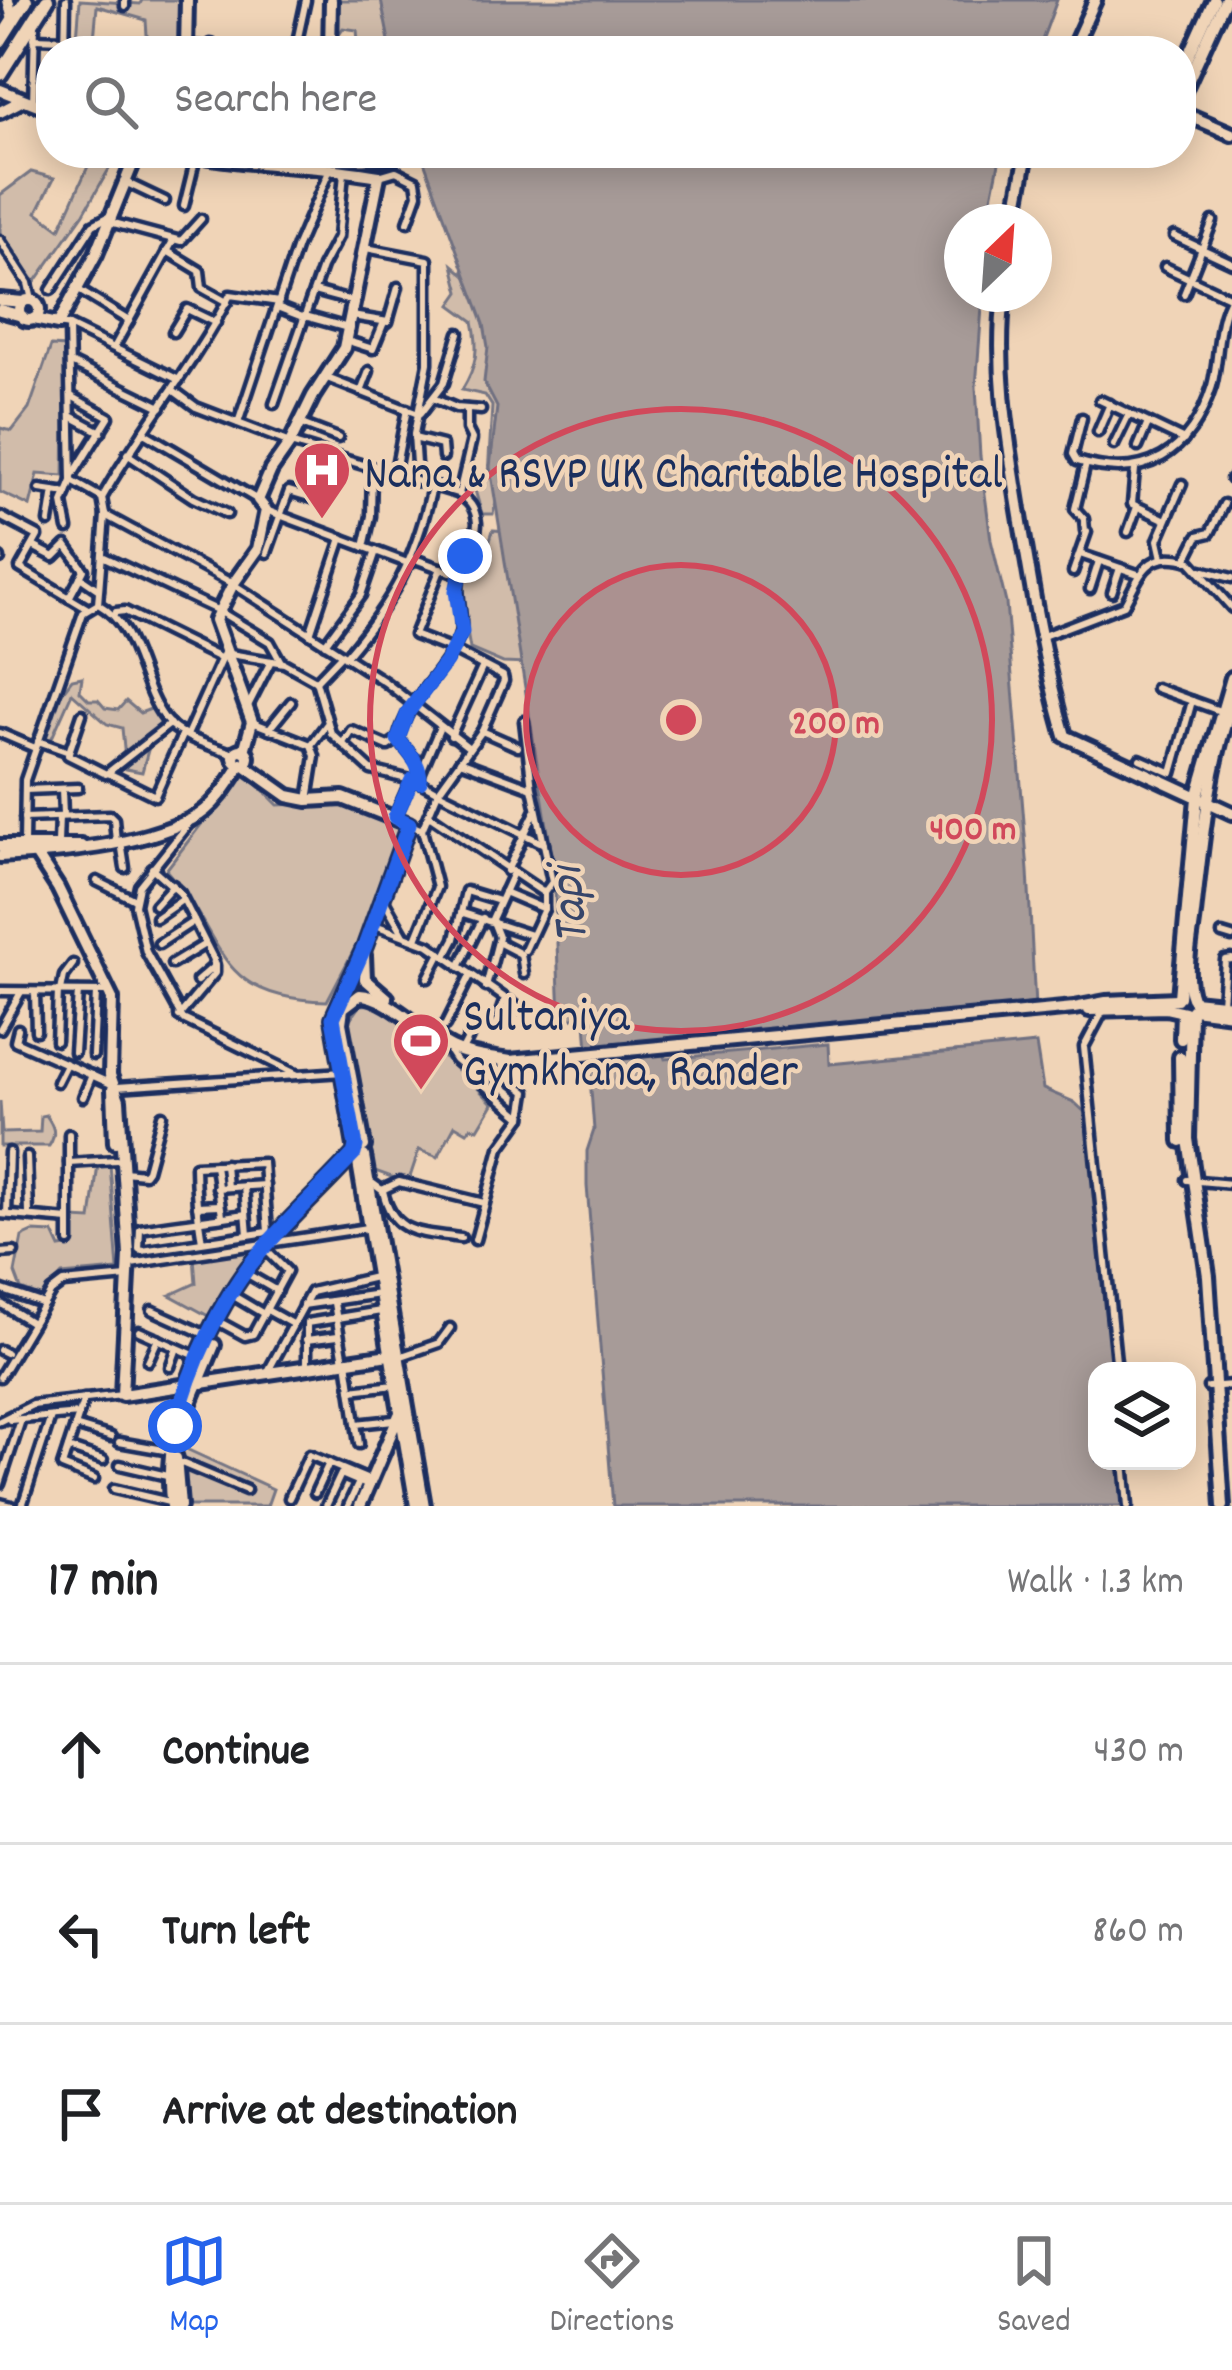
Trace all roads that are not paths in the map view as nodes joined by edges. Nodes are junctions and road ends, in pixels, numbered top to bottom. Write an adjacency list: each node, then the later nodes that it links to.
1 (8, 0): 12 (street)
2 (26, 0): 12 (main road)
3 (47, 0): 11 (main road)
4 (66, 0): 13 (street)
5 (188, 0): 14 (street)
6 (306, 0): 15 (street)
7 (331, 0): 16 (street)
8 (1095, 0): 17 (street)
9 (1214, 0): 19 (street)
10 (1226, 0): 21 (street)
11 (35, 19): 18 (street); 22 (main road)
12 (13, 20): 20 (main road)
13 (65, 36)
14 (186, 36)
15 (298, 36)
16 (330, 36)
17 (1079, 36)
18 (34, 38): 24 (street)
19 (1196, 40)
20 (0, 41)
21 (1196, 65)
22 (0, 74)
23 (0, 90): 24 (street)
24 (28, 102): 25 (street); 26 (street)
25 (36, 105)
26 (0, 112)
27 (1196, 122): 28 (street)
28 (1232, 138)
29 (131, 168): 36 (street)
30 (190, 168): 39 (street)
31 (333, 168): 63 (street)
32 (335, 168): 56 (street)
33 (352, 168): 35 (street)
34 (1024, 168): 38 (street)
35 (379, 176): 43 (street); 47 (street)
36 (125, 182): 37 (street); 40 (street)
37 (165, 201)
38 (1017, 204)
39 (184, 206)
40 (110, 218): 46 (street); 54 (street); 55 (street)
41 (201, 219): 46 (street)
42 (1213, 221): 48 (street)
43 (408, 222)
44 (1174, 236): 48 (street)
45 (0, 240): 60 (street)
46 (173, 241): 49 (street)
47 (366, 248): 62 (street); 94 (street)
48 (1202, 248): 50 (street); 52 (street)
49 (167, 251): 61 (street); 68 (street)
50 (1232, 263)
51 (1165, 267): 52 (street)
52 (1191, 278): 57 (street); 58 (street)
53 (398, 287): 69 (street)
54 (51, 290)
55 (77, 290): 68 (street); 71 (street)
56 (314, 291): 62 (street); 66 (street)
57 (1184, 294)
58 (1232, 297): 74 (street)
59 (0, 300): 60 (street)
60 (27, 301): 67 (street)
61 (226, 302): 63 (street); 70 (street)
62 (355, 302): 72 (street)
63 (278, 304): 66 (street); 97 (street)
64 (0, 310): 67 (street)
65 (1002, 312): 165 (street)
66 (305, 317): 72 (street); 87 (street)
67 (28, 318): 71 (street)
68 (129, 321): 77 (street)
69 (384, 322): 72 (street); 72 (street)
70 (216, 323): 73 (street); 81 (street)
71 (64, 325): 77 (street); 78 (street)
72 (349, 328): 80 (street)
73 (172, 332)
74 (1222, 332): 76 (street); 105 (street)
75 (459, 333): 85 (street)
76 (1232, 335)
77 (115, 346): 81 (street)
78 (73, 364): 84 (street); 89 (street)
79 (369, 371): 83 (street)
80 (327, 379): 83 (street); 98 (street)
81 (179, 380): 82 (street)
82 (173, 390): 89 (street); 97 (street)
83 (361, 392): 90 (street)
84 (73, 397): 95 (street); 102 (street)
85 (435, 399): 91 (street); 94 (street)
86 (1100, 400): 88 (street)
87 (274, 404)
88 (1110, 404): 93 (street); 101 (street)
89 (160, 407): 100 (street)
90 (407, 409): 94 (street); 114 (street)
91 (467, 409): 92 (street); 122 (street)
92 (481, 410)
93 (1129, 414): 99 (street); 107 (street)
94 (418, 415): 104 (street)
95 (73, 418): 102 (street); 115 (street)
96 (1082, 418): 111 (street)
97 (238, 422): 106 (street)
98 (299, 423): 103 (street); 106 (street)
99 (1148, 423): 105 (street); 108 (street)
100 (143, 431): 109 (street); 127 (street)
101 (1098, 431)
102 (101, 433): 115 (street)
103 (338, 438)
104 (414, 438): 110 (street); 116 (street)
105 (1185, 440): 113 (street)
106 (290, 443): 112 (street); 127 (street)
107 (1114, 446)
108 (1138, 447)
109 (127, 454): 123 (street); 128 (street)
110 (443, 457)
111 (1086, 464): 113 (street); 140 (street)
112 (373, 469): 114 (street); 137 (street)
113 (1135, 469): 126 (street)
114 (394, 476): 116 (street)
115 (72, 479): 121 (street); 123 (street)
116 (411, 481): 118 (street)
117 (1182, 484): 131 (street)
118 (433, 487): 122 (street); 144 (street)
119 (40, 489): 120 (street)
120 (53, 491): 121 (street); 132 (street)
121 (67, 493): 133 (street)
122 (459, 494): 151 (street)
123 (103, 498): 130 (street)
124 (319, 500): 127 (street)
125 (1224, 504): 143 (street)
126 (1138, 506): 131 (street); 134 (street)
127 (267, 508): 135 (street); 139 (street); 154 (street)
128 (227, 514)
129 (0, 515): 136 (street)
130 (105, 515): 141 (street); 154 (street)
131 (1166, 520): 142 (street)
132 (49, 521)
133 (68, 529)
134 (1128, 532)
135 (342, 538): 137 (street); 164 (street)
136 (33, 546): 152 (street); 158 (street)
137 (364, 547): 138 (street)
138 (376, 551): 144 (street); 166 (street)
139 (267, 553)
140 (1080, 554): 145 (street); 149 (street)
141 (102, 556): 156 (street); 162 (street)
142 (1162, 558): 143 (street); 150 (street)
143 (1186, 560): 148 (street)
144 (411, 561): 146 (street); 169 (street)
145 (1099, 561): 147 (street); 155 (street)
146 (441, 568): 151 (street); 167 (street)
147 (1120, 568): 150 (street); 157 (street)
148 (1201, 570): 153 (street); 160 (street)
149 (1073, 572)
150 (1138, 574): 165 (street)
151 (459, 575): 167 (street)
152 (80, 577): 156 (street); 158 (street)
153 (1232, 578)
154 (232, 584): 162 (street); 164 (street)
155 (1090, 589)
156 (99, 590): 159 (street)
157 (1112, 592)
158 (70, 598): 161 (street)
159 (98, 604): 161 (street); 163 (street)
160 (1232, 608)
161 (89, 609): 193 (street)
162 (219, 611): 168 (street); 170 (street)
163 (112, 612): 168 (street); 183 (street)
164 (310, 634): 166 (street)
165 (1040, 638): 209 (street)
166 (325, 644): 169 (street)
167 (453, 650): 171 (street); 178 (street)
168 (223, 656): 170 (street); 180 (street); 189 (street)
169 (343, 656): 173 (street); 178 (street)
170 (274, 657): 173 (street); 180 (street)
171 (483, 666): 187 (street); 190 (street)
172 (1232, 678): 181 (street)
173 (316, 681): 184 (street)
174 (1156, 688): 175 (street)
175 (1192, 701): 181 (street); 199 (street)
176 (290, 702): 186 (street)
177 (1232, 702): 181 (street)
178 (412, 706): 185 (street); 191 (street)
179 (82, 714): 197 (street)
180 (249, 715): 186 (street); 198 (street)
181 (1226, 719): 209 (street)
182 (524, 721): 204 (street)
183 (170, 724): 189 (street); 201 (street)
184 (326, 724): 192 (street); 194 (street)
185 (440, 727): 190 (street); 202 (street)
186 (269, 729): 194 (street)
187 (482, 731): 195 (street); 196 (street)
188 (0, 733): 193 (street)
189 (185, 734): 198 (street); 201 (street)
190 (452, 736): 196 (street)
191 (398, 739): 192 (street); 202 (street)
192 (343, 744): 202 (street)
193 (37, 745): 197 (street); 206 (street)
194 (311, 746): 208 (street)
195 (518, 746)
196 (468, 747): 200 (street)
197 (68, 752): 201 (street)
198 (240, 758): 208 (street); 216 (street)
199 (1140, 759)
200 (460, 761): 204 (street); 207 (street)
201 (108, 773)
202 (417, 779): 207 (street); 214 (street)
203 (78, 788): 205 (street)
204 (532, 788): 210 (street)
205 (62, 789): 206 (street); 213 (street)
206 (25, 790): 215 (street)
207 (438, 793): 212 (street); 219 (street)
208 (308, 800): 214 (street)
209 (1202, 800): 211 (street); 279 (street)
210 (536, 809): 219 (street); 222 (street)
211 (1232, 813)
212 (429, 815): 218 (street); 229 (street)
213 (61, 817): 215 (street); 220 (street); 221 (street)
214 (395, 817): 217 (street)
215 (24, 818): 225 (street)
216 (193, 819): 220 (street); 228 (street)
217 (409, 824): 218 (street); 234 (street)
218 (422, 830): 250 (street)
219 (523, 837): 222 (street); 229 (street)
220 (118, 841): 224 (street); 227 (street)
221 (58, 844): 224 (street); 225 (street)
222 (544, 844): 233 (street)
223 (0, 846): 225 (street)
224 (84, 847): 225 (street)
225 (28, 851): 226 (street); 276 (street)
226 (0, 856)
227 (124, 868)
228 (152, 868): 231 (street); 236 (street)
229 (509, 873): 232 (street); 233 (street)
230 (97, 881): 236 (street)
231 (173, 885): 235 (street); 238 (street)
232 (504, 892): 237 (street); 239 (street)
233 (544, 893): 239 (street)
234 (382, 896): 244 (street); 247 (street)
235 (183, 899): 241 (street); 243 (street)
236 (135, 900): 284 (street)
237 (500, 902): 240 (street); 245 (street)
238 (155, 905)
239 (544, 909): 248 (street)
240 (463, 913): 242 (street); 256 (street)
241 (156, 918)
242 (483, 918): 245 (street); 261 (street)
243 (194, 921): 252 (street); 253 (street)
244 (372, 924): 247 (street); 254 (street)
245 (494, 924): 248 (street); 251 (street)
246 (1222, 934): 249 (street)
247 (404, 935): 250 (street)
248 (531, 935): 255 (street)
249 (1232, 937)
250 (416, 939): 256 (street)
251 (498, 942): 262 (street); 269 (street)
252 (159, 944)
253 (206, 944): 259 (street); 260 (street)
254 (365, 946): 265 (street); 268 (street)
255 (524, 950)
256 (444, 954): 261 (street); 264 (street)
257 (1232, 959): 267 (street)
258 (73, 964): 273 (street)
259 (172, 964)
260 (214, 965): 266 (street); 284 (street)
261 (459, 967): 263 (street)
262 (524, 974)
263 (470, 976): 269 (street); 289 (street)
264 (428, 978)
265 (365, 979): 268 (street); 277 (street); 289 (street)
266 (196, 980)
267 (1228, 980): 281 (street)
268 (348, 981): 277 (street); 298 (street)
269 (486, 987): 278 (street)
270 (0, 991): 272 (street)
271 (35, 991): 272 (street); 273 (street); 290 (street)
272 (21, 992): 287 (street)
273 (60, 992): 274 (street); 291 (street)
274 (78, 992): 275 (street); 293 (street)
275 (96, 992): 276 (street); 295 (street)
276 (111, 992): 302 (street)
277 (360, 995): 289 (street); 298 (street)
278 (506, 999): 280 (street); 286 (street)
279 (1186, 1005): 281 (street); 282 (street); 283 (street); 316 (street)
280 (519, 1008)
281 (1229, 1008)
282 (1068, 1009): 283 (street); 296 (street)
283 (1103, 1011): 374 (street)
284 (179, 1016): 300 (street)
285 (478, 1020): 294 (street)
286 (494, 1027)
287 (0, 1028)
288 (18, 1029): 297 (street)
289 (422, 1030): 292 (street)
290 (36, 1031)
291 (56, 1041)
292 (445, 1044): 294 (street); 305 (street)
293 (74, 1052)
294 (461, 1052): 296 (street)
295 (93, 1055)
296 (502, 1060): 305 (street)
297 (66, 1063): 299 (street); 301 (street)
298 (345, 1072): 300 (street); 308 (street)
299 (92, 1075): 302 (street); 303 (street)
300 (298, 1075): 302 (street)
301 (58, 1082)
302 (113, 1086): 313 (street)
303 (82, 1097)
304 (162, 1115): 313 (street)
305 (522, 1117): 324 (street)
306 (69, 1134): 310 (street)
307 (9, 1152): 314 (street)
308 (358, 1153): 317 (street); 334 (street); 336 (street)
309 (27, 1156): 315 (street)
310 (69, 1163): 313 (street); 332 (street)
311 (225, 1164): 312 (street); 320 (street); 322 (street)
312 (214, 1165): 321 (street); 326 (street)
313 (120, 1166): 345 (street)
314 (8, 1170): 315 (street); 327 (street)
315 (28, 1170): 328 (street)
316 (1191, 1180): 318 (street); 382 (street)
317 (370, 1183): 323 (street); 334 (street)
318 (1232, 1184)
319 (244, 1186): 320 (street); 322 (street); 329 (street)
320 (266, 1186): 339 (street)
321 (218, 1187): 322 (street); 325 (street)
322 (227, 1187)
323 (382, 1190): 324 (street); 335 (street)
324 (484, 1203): 338 (street)
325 (220, 1204): 326 (street); 330 (street)
326 (197, 1206): 333 (street)
327 (4, 1214): 328 (street)
328 (29, 1214): 332 (street)
329 (242, 1215): 330 (street); 339 (street)
330 (222, 1216): 331 (street)
331 (211, 1218): 333 (street); 337 (street)
332 (69, 1220): 340 (street)
333 (199, 1220): 341 (street); 341 (street)
334 (372, 1227): 336 (street); 347 (street); 370 (street)
335 (461, 1238)
336 (278, 1239): 339 (street); 344 (street); 365 (street)
337 (214, 1240): 339 (street); 341 (street)
338 (475, 1240)
339 (245, 1241): 345 (street)
340 (69, 1242)
341 (202, 1242)
342 (14, 1252): 343 (street)
343 (0, 1253)
344 (268, 1253): 346 (street); 349 (street)
345 (127, 1271): 354 (street); 384 (street)
346 (251, 1276): 349 (street); 351 (street)
347 (376, 1277): 350 (street); 355 (street)
348 (0, 1288): 354 (street)
349 (277, 1292): 358 (street)
350 (379, 1294): 353 (street); 357 (street)
351 (237, 1298): 358 (street); 361 (street)
352 (0, 1303): 360 (street)
353 (334, 1303): 355 (street); 359 (street)
354 (44, 1304): 360 (street)
355 (303, 1305): 362 (street)
356 (152, 1310): 365 (street)
357 (382, 1311): 359 (street); 370 (street)
358 (266, 1312): 361 (street); 362 (street)
359 (336, 1318): 366 (street); 368 (street)
360 (32, 1323): 378 (street)
361 (224, 1324): 379 (street)
362 (292, 1324): 377 (street)
363 (450, 1328): 370 (street)
364 (139, 1331): 367 (street)
365 (210, 1336): 371 (street)
366 (340, 1336): 368 (street); 373 (street)
367 (158, 1339): 369 (street); 372 (street)
368 (306, 1340): 376 (street)
369 (178, 1348): 371 (street); 375 (street)
370 (395, 1355): 373 (street); 380 (street); 387 (street)
371 (199, 1358): 379 (street)
372 (148, 1361)
373 (346, 1361): 376 (street); 383 (street)
374 (1117, 1362)
375 (170, 1367)
376 (307, 1367): 377 (street)
377 (267, 1373): 379 (street)
378 (0, 1377)
379 (191, 1384): 384 (street); 395 (street)
380 (395, 1385): 383 (street); 387 (street)
381 (1232, 1385): 382 (street)
382 (1211, 1386): 417 (street)
383 (351, 1390): 391 (street)
384 (122, 1395): 385 (street)
385 (84, 1399): 386 (street); 390 (street)
386 (79, 1414): 388 (street); 392 (street)
387 (402, 1415): 391 (street); 402 (street); 415 (street)
388 (52, 1417): 389 (street); 411 (street)
389 (21, 1420): 390 (street); 403 (street)
390 (3, 1421)
391 (356, 1424): 393 (street)
392 (75, 1426): 394 (street); 395 (street)
393 (359, 1444)
394 (68, 1448): 396 (street); 401 (street)
395 (173, 1456): 400 (street); 405 (street); 409 (street)
396 (103, 1460)
397 (329, 1463): 402 (street); 406 (street); 407 (street)
398 (120, 1465): 400 (street)
399 (1125, 1470): 416 (street)
400 (167, 1476): 409 (street)
401 (94, 1479)
402 (366, 1483): 412 (street); 413 (street); 414 (street)
403 (0, 1484)
404 (114, 1489): 409 (street)
405 (246, 1490)
406 (316, 1493)
407 (289, 1498)
408 (0, 1503): 410 (street)
409 (174, 1505)
410 (12, 1506)
411 (22, 1506)
412 (326, 1506)
413 (348, 1506)
414 (360, 1506)
415 (420, 1506)
416 (1128, 1506)
417 (1221, 1506)

